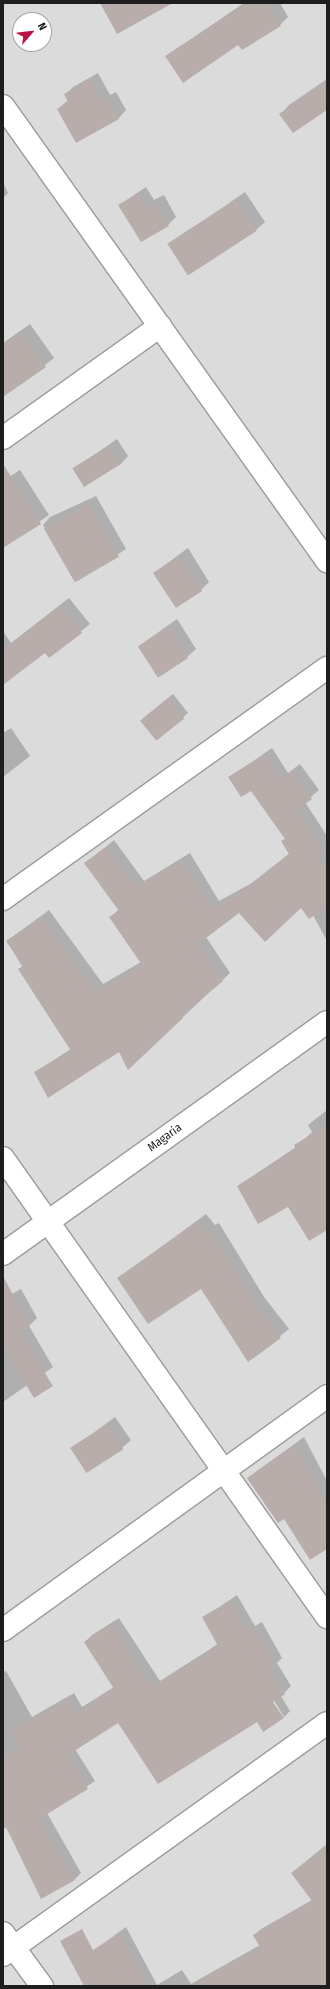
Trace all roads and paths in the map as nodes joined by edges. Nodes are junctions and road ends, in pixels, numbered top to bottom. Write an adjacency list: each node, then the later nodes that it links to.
1 (3, 106): 2 (street)
2 (160, 326): 3 (street); 4 (street)
3 (3, 438)
4 (327, 561)
5 (327, 668): 6 (street)
6 (3, 899)
7 (327, 1022): 9 (street, Magaria)
8 (3, 1158): 9 (street)
9 (48, 1222): 10 (street, Magaria); 12 (street)
10 (3, 1254)
11 (327, 1396): 12 (street)
12 (224, 1470): 13 (street); 14 (street)
13 (327, 1617)
14 (3, 1630)
15 (327, 1723): 16 (street)
16 (6, 1945): 17 (street)
17 (42, 1986)

